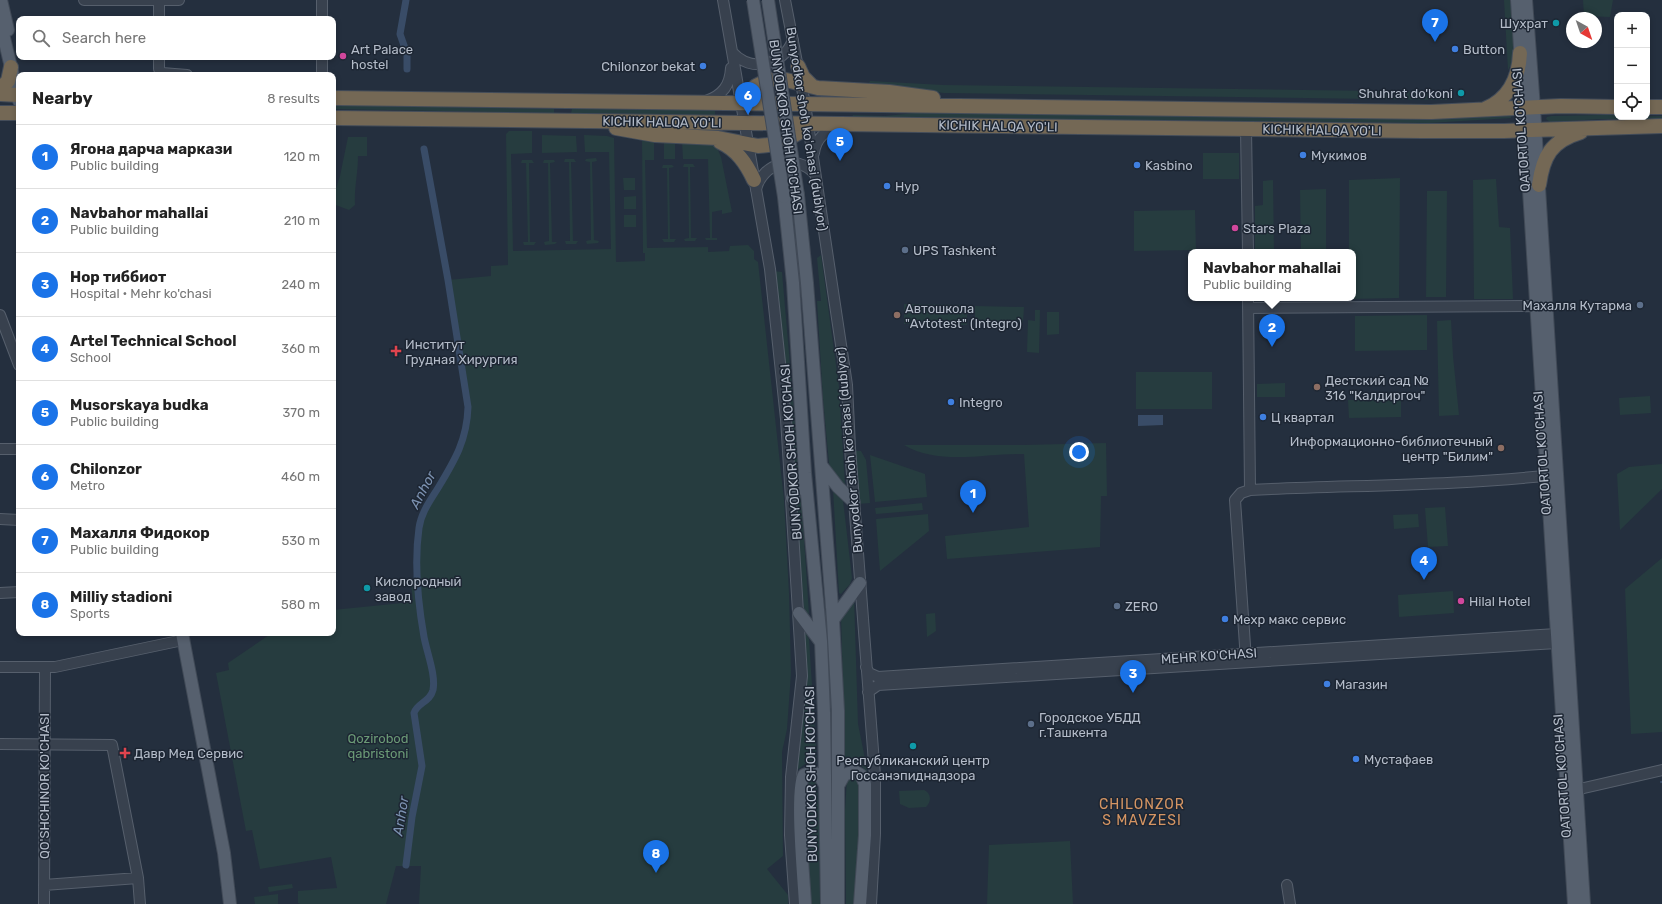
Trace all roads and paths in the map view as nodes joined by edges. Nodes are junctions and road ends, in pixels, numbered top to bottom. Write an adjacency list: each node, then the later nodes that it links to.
1 (84, 0): 10 (street)
2 (179, 0): 10 (street)
3 (322, 0): 13 (street)
4 (723, 0): 16 (street)
5 (753, 0): 66 (main road, BUNYODKOR SHOH KO'CHASI, bridge)
6 (768, 0): 65 (main road, BUNYODKOR SHOH KO'CHASI, bridge)
7 (785, 0): 15 (street, Bunyodkor shoh koʻchasi (dublyor))
8 (1517, 0): 17 (main road, QATORTOL KO'CHASI)
9 (1526, 0): 37 (main road, QATORTOL KO'CHASI)
10 (159, 1): 12 (street)
11 (1, 4): 21 (main road)
12 (159, 16)
13 (322, 16)
14 (0, 22): 21 (main road)
15 (793, 40): 16 (street); 20 (street, Bunyodkor shoh koʻchasi (dublyor))
16 (732, 52): 30 (street); 31 (street)
17 (1520, 53): 37 (main road, QATORTOL KO'CHASI); 39 (highway)
18 (159, 60): 22 (street)
19 (322, 60): 23 (street)
20 (798, 66): 24 (highway)
21 (15, 71): 25 (highway)
22 (161, 72)
23 (322, 72)
24 (806, 85): 31 (highway); 32 (street, Bunyodkor shoh koʻchasi (dublyor)); 35 (highway)
25 (0, 89)
26 (0, 94): 27 (highway)
27 (16, 97)
28 (336, 98): 29 (highway, KICHIK HALQA YO'LI)
29 (555, 101): 30 (highway, KICHIK HALQA YO'LI); 43 (highway)
30 (700, 103): 31 (highway, KICHIK HALQA YO'LI)
31 (741, 103): 32 (highway, KICHIK HALQA YO'LI); 46 (street)
32 (805, 104): 33 (highway, KICHIK HALQA YO'LI); 47 (street, Bunyodkor shoh koʻchasi (dublyor))
33 (920, 105): 35 (highway, KICHIK HALQA YO'LI); 48 (highway)
34 (1614, 106): 37 (highway, KICHIK HALQA YO'LI)
35 (1015, 107): 39 (highway, KICHIK HALQA YO'LI)
36 (1650, 107): 38 (highway)
37 (1529, 108): 39 (highway, KICHIK HALQA YO'LI); 52 (main road, QATORTOL KO'CHASI)
38 (1662, 108)
39 (1483, 110)
40 (2, 113): 41 (highway); 44 (highway)
41 (16, 113)
42 (336, 118): 43 (highway, KICHIK HALQA YO'LI)
43 (554, 120): 45 (highway, KICHIK HALQA YO'LI)
44 (16, 121)
45 (580, 121): 46 (highway, KICHIK HALQA YO'LI); 53 (highway)
46 (744, 123): 47 (highway, KICHIK HALQA YO'LI); 54 (street)
47 (808, 124): 48 (highway, KICHIK HALQA YO'LI); 54 (highway); 55 (street, Bunyodkor shoh koʻchasi (dublyor))
48 (855, 124): 51 (highway, KICHIK HALQA YO'LI); 55 (street)
49 (1662, 126): 50 (highway, KICHIK HALQA YO'LI)
50 (1592, 128): 52 (highway, KICHIK HALQA YO'LI); 56 (highway)
51 (1246, 129): 52 (highway, KICHIK HALQA YO'LI); 58 (street)
52 (1530, 130): 56 (main road, QATORTOL KO'CHASI); 60 (main road, QATORTOL KO'CHASI)
53 (704, 137): 54 (highway); 57 (highway)
54 (748, 145): 57 (street)
55 (814, 171): 57 (street); 70 (street, Bunyodkor shoh koʻchasi (dublyor))
56 (1539, 185): 60 (main road, QATORTOL KO'CHASI)
57 (755, 186): 69 (street)
58 (1248, 249)
59 (1248, 303): 60 (street); 68 (street)
60 (1541, 306): 67 (main road, QATORTOL KO'CHASI)
61 (0, 315): 62 (street)
62 (16, 357)
63 (0, 449): 64 (street)
64 (16, 449)
65 (821, 465): 70 (main road); 77 (main road, BUNYODKOR SHOH KO'CHASI)
66 (805, 473): 69 (main road); 80 (main road, BUNYODKOR SHOH KO'CHASI)
67 (1552, 475): 68 (street); 79 (main road, QATORTOL KO'CHASI)
68 (1250, 490): 81 (street)
69 (792, 498): 76 (street)
70 (854, 502): 73 (street, Bunyodkor shoh koʻchasi (dublyor))
71 (0, 519): 72 (street)
72 (16, 520)
73 (860, 583): 77 (main road); 83 (street, Bunyodkor shoh koʻchasi (dublyor))
74 (16, 592): 75 (street)
75 (0, 593)
76 (799, 613): 80 (main road); 100 (street)
77 (833, 620): 90 (main road, BUNYODKOR SHOH KO'CHASI)
78 (185, 636): 84 (street); 98 (main road); 99 (main road)
79 (1562, 638): 81 (street, MEHR KO'CHASI); 92 (main road, QATORTOL KO'CHASI)
80 (820, 641): 91 (main road, BUNYODKOR SHOH KO'CHASI)
81 (1242, 658): 85 (street, MEHR KO'CHASI)
82 (0, 667): 84 (street)
83 (866, 667): 85 (street); 86 (street, Bunyodkor shoh koʻchasi (dublyor))
84 (45, 668): 87 (street, QO'SHCHINOR KO'CHASI)
85 (878, 681): 86 (street)
86 (868, 692): 105 (street, Bunyodkor shoh koʻchasi (dublyor))
87 (44, 743): 88 (street); 93 (street); 94 (street, QO'SHCHINOR KO'CHASI)
88 (0, 744)
89 (1662, 770): 92 (street)
90 (839, 784): 103 (main road, BUNYODKOR SHOH KO'CHASI); 104 (main road)
91 (825, 785): 101 (main road); 102 (main road, BUNYODKOR SHOH KO'CHASI)
92 (1572, 790): 107 (main road, QATORTOL KO'CHASI); 108 (main road, QATORTOL KO'CHASI)
93 (138, 878): 94 (street); 97 (street)
94 (44, 885): 96 (street, QO'SHCHINOR KO'CHASI)
95 (1287, 885): 106 (street)
96 (44, 904)
97 (140, 904)
98 (230, 904)
99 (236, 904)
100 (795, 904)
101 (805, 904)
102 (827, 904)
103 (838, 904)
104 (860, 904)
105 (871, 904)
106 (1290, 904)
107 (1574, 904)
108 (1584, 904)

